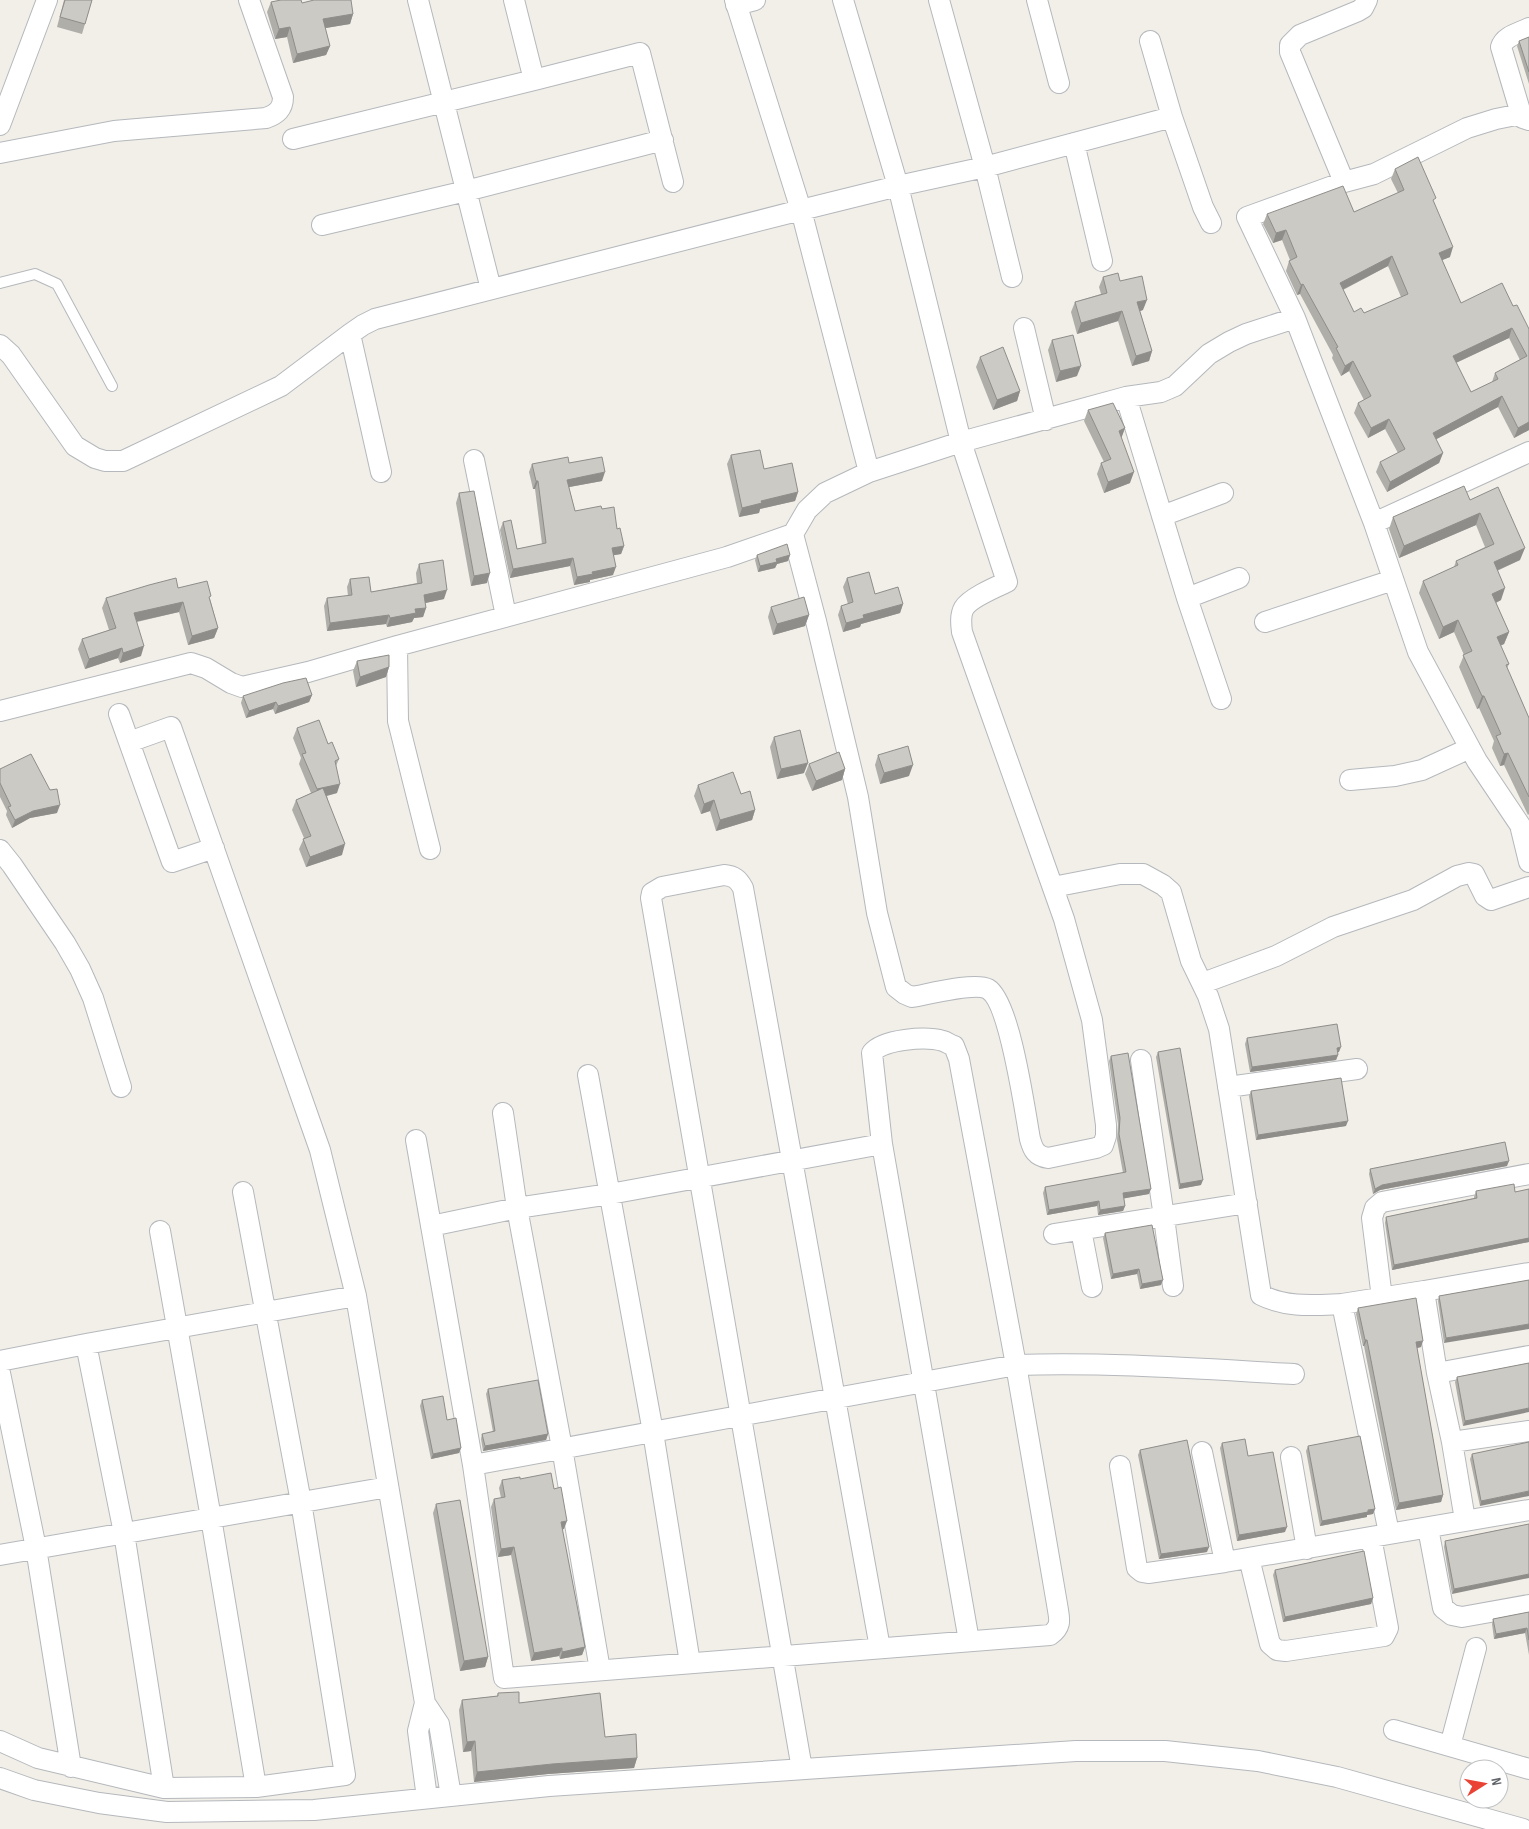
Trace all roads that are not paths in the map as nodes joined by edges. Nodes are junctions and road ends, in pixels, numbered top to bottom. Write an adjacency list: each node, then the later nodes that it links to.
1 (47, 0): 17 (street)
2 (249, 0): 21 (street)
3 (418, 0): 14 (street)
4 (514, 0): 12 (street)
5 (844, 0): 25 (street)
6 (939, 0): 22 (street)
7 (1038, 0): 13 (street)
8 (1366, 0): 24 (street)
9 (742, 2): 27 (street)
10 (1529, 28): 16 (street)
11 (1150, 41): 15 (street)
12 (534, 80): 14 (street); 19 (street)
13 (1059, 83)
14 (443, 101): 18 (street); 26 (street)
15 (1172, 117): 20 (street); 28 (street)
16 (1525, 117): 24 (street)
17 (0, 125)
18 (294, 139)
19 (662, 140): 23 (street); 26 (street)
20 (1074, 143): 22 (street); 30 (street)
21 (0, 153)
22 (985, 167): 25 (street); 31 (street)
23 (673, 182)
24 (1344, 182): 34 (street)
25 (898, 186): 27 (street); 41 (street)
26 (466, 191): 29 (street); 33 (street)
27 (801, 210): 33 (street); 45 (street)
28 (1212, 223)
29 (322, 225)
30 (1102, 261)
31 (1012, 277)
32 (0, 283): 38 (lane)
33 (491, 290): 36 (street)
34 (1295, 318): 39 (street); 48 (street)
35 (1024, 328): 40 (street)
36 (350, 334): 37 (street); 44 (street)
37 (0, 345)
38 (112, 386)
39 (1126, 397): 40 (street); 47 (street)
40 (1046, 420): 41 (street)
41 (961, 442): 45 (street); 67 (street)
42 (1529, 452): 48 (street)
43 (474, 460): 53 (street)
44 (380, 472)
45 (869, 472): 49 (street)
46 (1223, 493): 47 (street)
47 (1162, 516): 52 (street)
48 (1374, 524): 51 (street)
49 (793, 534): 53 (street); 67 (street)
50 (1239, 578): 52 (street)
51 (1393, 580): 54 (street); 60 (street)
52 (1187, 598): 56 (street)
53 (506, 616): 55 (street)
54 (1265, 622)
55 (397, 646): 57 (street); 64 (street)
56 (1221, 699)
57 (0, 711)
58 (119, 714): 59 (street)
59 (129, 742): 63 (street); 63 (street)
60 (1470, 748): 61 (street); 62 (street)
61 (1350, 780)
62 (1524, 824): 66 (street)
63 (214, 848): 94 (street)
64 (430, 848)
65 (0, 850): 73 (street)
66 (1529, 862)
67 (1053, 887): 69 (street)
68 (1529, 887): 69 (street)
69 (1202, 983): 74 (street)
70 (1141, 1060): 85 (street)
71 (1357, 1069): 74 (street)
72 (588, 1076): 82 (street)
73 (121, 1087)
74 (1228, 1087): 83 (street)
75 (503, 1113): 84 (street)
76 (416, 1140): 86 (street)
77 (882, 1144): 78 (street); 102 (street); 106 (street)
78 (791, 1160): 80 (street); 80 (street); 107 (street)
79 (1529, 1174): 95 (street)
80 (700, 1178): 82 (street); 108 (street)
81 (243, 1192): 97 (street)
82 (610, 1194): 84 (street); 110 (street)
83 (1247, 1204): 85 (street); 96 (street)
84 (517, 1208): 86 (street); 112 (street)
85 (1164, 1216): 87 (street); 91 (street)
86 (431, 1226): 115 (street)
87 (1082, 1230): 89 (street); 92 (street)
88 (160, 1231): 98 (street)
89 (1054, 1234)
90 (1529, 1273): 93 (street)
91 (1173, 1286)
92 (1092, 1287)
93 (1424, 1291): 95 (street); 103 (street)
94 (356, 1296): 97 (street); 117 (street)
95 (1382, 1298): 96 (street)
96 (1342, 1304): 124 (street)
97 (266, 1312): 98 (street); 118 (street)
98 (177, 1327): 99 (street); 120 (street)
99 (86, 1344): 101 (street); 123 (street)
100 (1529, 1356): 103 (street)
101 (0, 1362)
102 (1016, 1365): 105 (street); 106 (street); 131 (street)
103 (1437, 1372): 111 (street)
104 (0, 1373): 125 (street)
105 (1294, 1374)
106 (925, 1382): 107 (street); 131 (street)
107 (835, 1398): 108 (street); 132 (street)
108 (741, 1415): 110 (street); 134 (street)
109 (1529, 1431): 111 (street)
110 (653, 1432): 112 (street); 135 (street)
111 (1452, 1442): 121 (street)
112 (562, 1448): 115 (street); 136 (street)
113 (1202, 1452): 129 (street)
114 (1291, 1457): 126 (street)
115 (474, 1464): 136 (street)
116 (1120, 1466): 129 (street)
117 (388, 1487): 118 (street); 137 (street)
118 (300, 1502): 120 (street); 145 (street)
119 (1529, 1510): 121 (street)
120 (211, 1518): 123 (street); 145 (street)
121 (1465, 1520): 122 (street)
122 (1428, 1528): 124 (street); 130 (street)
123 (124, 1533): 125 (street); 146 (street)
124 (1380, 1535): 126 (street); 128 (street)
125 (36, 1548): 127 (street); 141 (street)
126 (1307, 1548): 128 (street)
127 (0, 1555)
128 (1249, 1558): 129 (street)
129 (1225, 1562)
130 (1529, 1605)
131 (969, 1641): 132 (street)
132 (880, 1648): 134 (street)
133 (1476, 1648): 140 (street)
134 (783, 1656): 135 (street); 142 (street)
135 (690, 1663): 136 (street)
136 (600, 1670)
137 (425, 1703): 147 (street); 148 (street)
138 (1394, 1730): 140 (street)
139 (0, 1741): 141 (street)
140 (1450, 1746): 143 (street)
141 (71, 1767): 146 (street)
142 (802, 1769): 147 (street); 149 (street)
143 (1529, 1769)
144 (0, 1778): 148 (street)
145 (256, 1787): 146 (street)
146 (164, 1788)
147 (451, 1796): 148 (street)
148 (427, 1798)
149 (1523, 1829)

